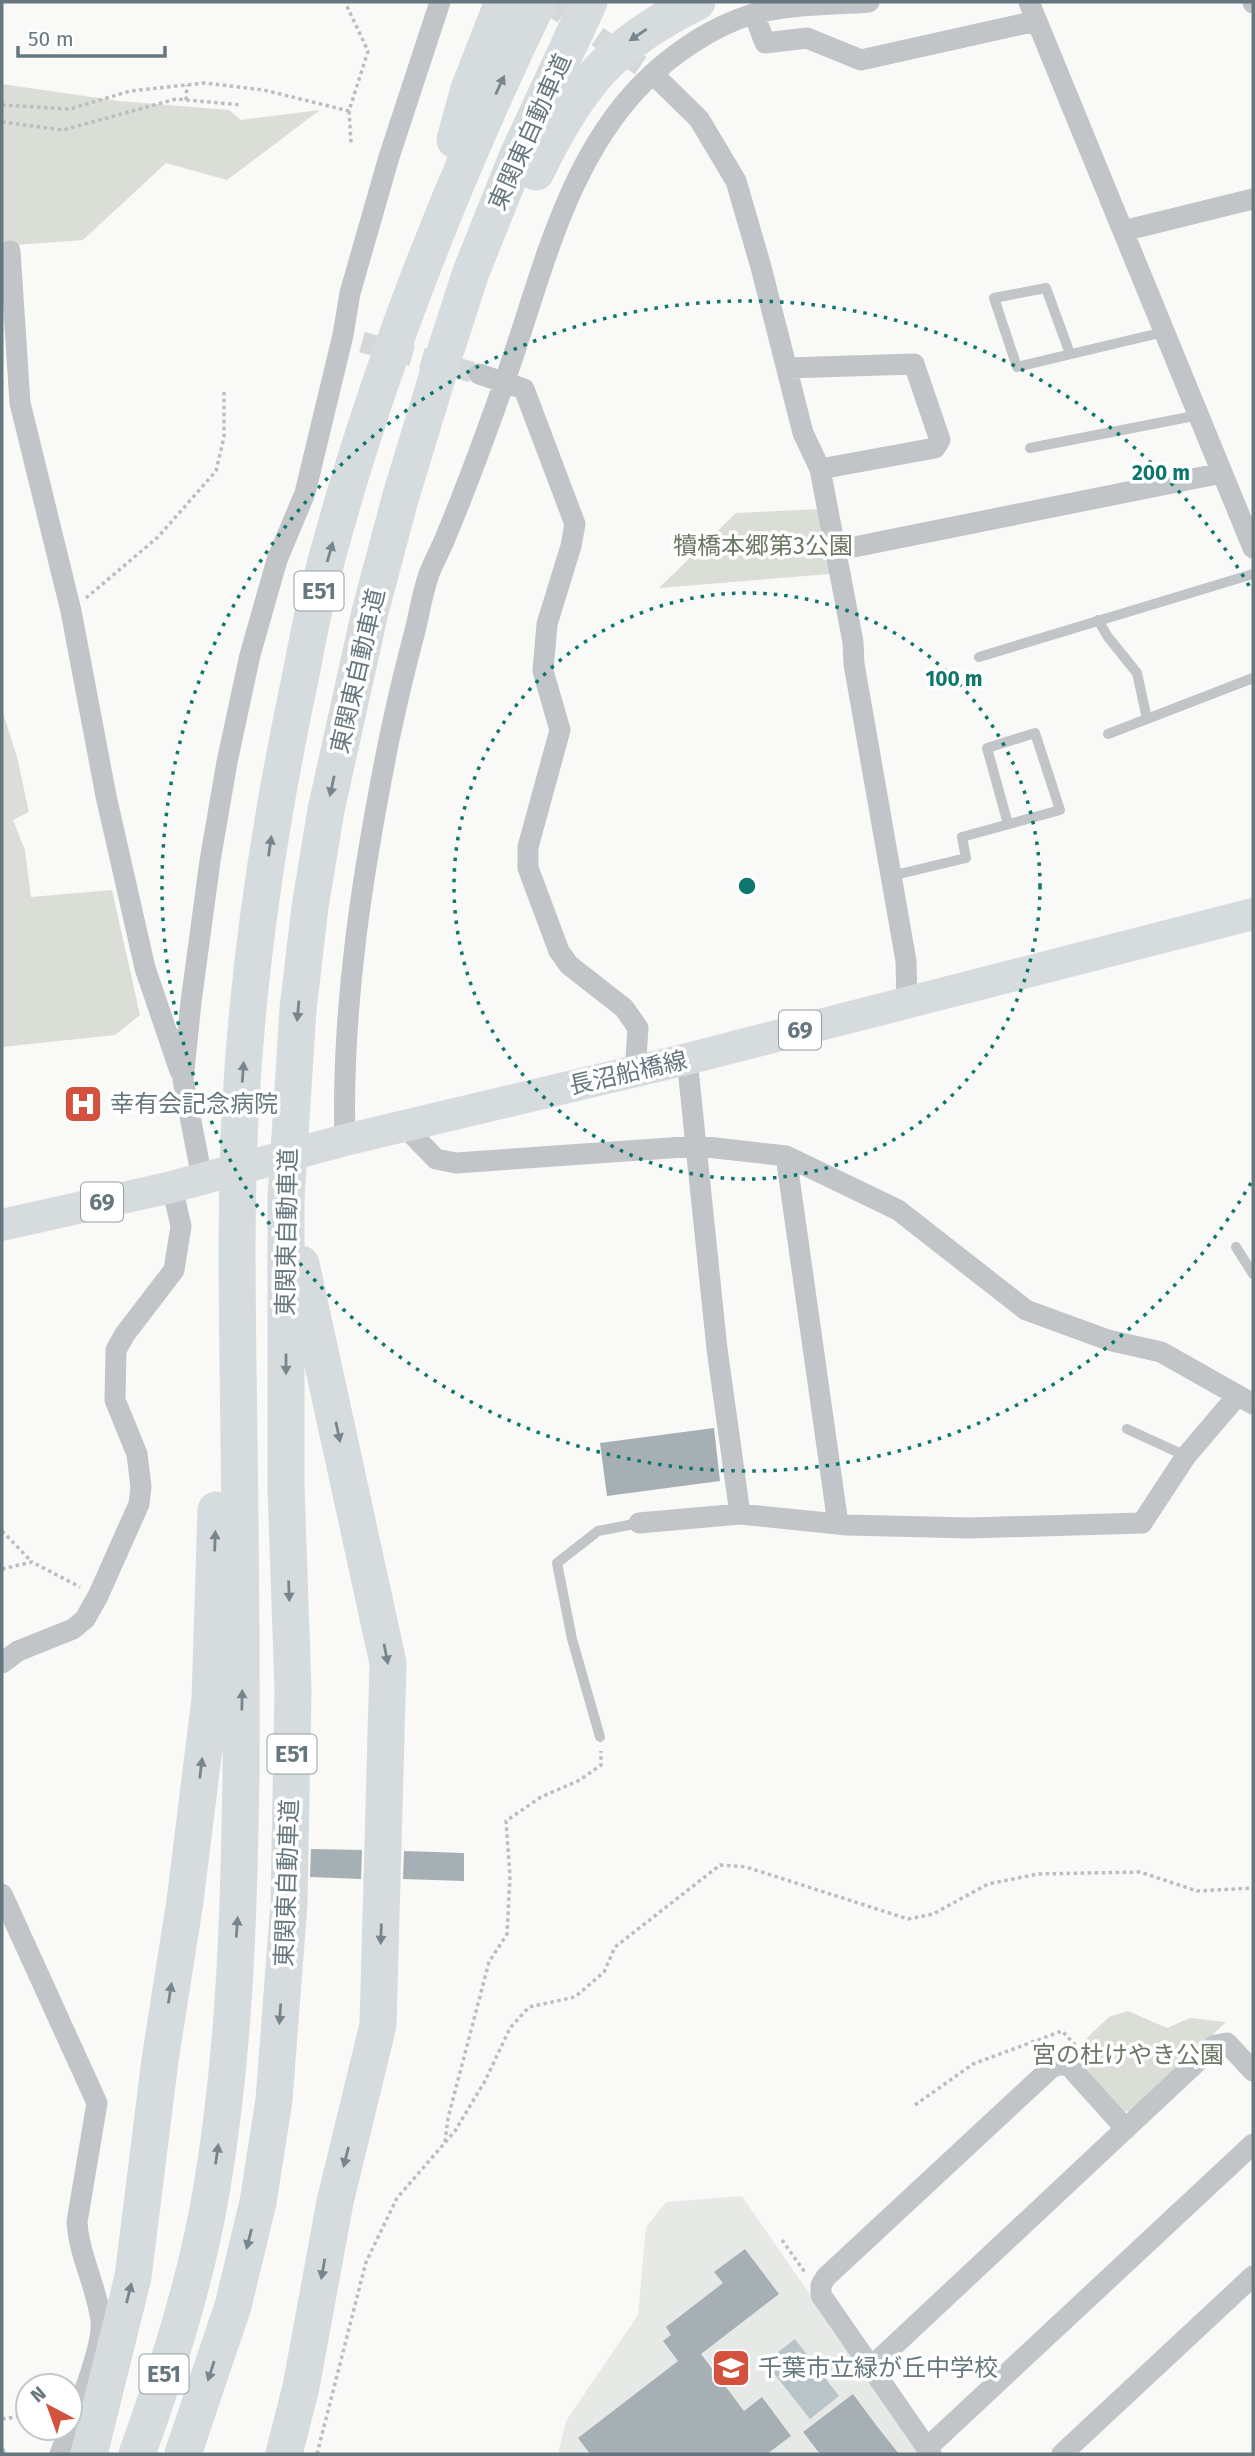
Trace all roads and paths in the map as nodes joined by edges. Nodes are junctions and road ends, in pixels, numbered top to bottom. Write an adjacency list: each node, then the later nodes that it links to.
1 (345, 2): 15 (path)
2 (440, 2): 48 (street)
3 (503, 2): 21 (highway)
4 (538, 2): 21 (highway, 東関東自動車道 / E51, one-way to 4)
5 (589, 2): 36 (highway, 東関東自動車道 / E51)
6 (697, 2): 36 (highway, one-way to 36)
7 (869, 2): 9 (street)
8 (1032, 11): 9 (street); 19 (street)
9 (754, 14): 10 (street)
10 (653, 74): 24 (street); 26 (street)
11 (187, 85): 12 (path); 13 (path); 15 (path)
12 (186, 100): 14 (path); 16 (path)
13 (2, 105)
14 (242, 105)
15 (349, 111): 17 (path)
16 (2, 122)
17 (351, 143)
18 (1253, 199): 19 (street)
19 (1123, 231): 22 (street)
20 (10, 251): 35 (street)
21 (406, 309): 55 (highway, 東関東自動車道 / E51, one-way to 21)
22 (1164, 332): 23 (lane); 28 (street)
23 (1070, 355): 23 (lane)
24 (787, 368): 30 (street); 30 (street)
25 (479, 374): 26 (street)
26 (504, 384): 47 (street); 50 (street)
27 (225, 392): 35 (path)
28 (1199, 415): 29 (lane); 31 (street)
29 (1030, 448)
30 (820, 469): 33 (street)
31 (1223, 473): 32 (street); 33 (street)
32 (1253, 548)
33 (834, 551): 43 (street)
34 (1253, 574): 37 (lane)
35 (71, 611): 48 (street)
36 (370, 612): 54 (highway, 東関東自動車道 / E51, one-way to 54)
37 (1098, 620): 38 (lane); 40 (lane)
38 (979, 657)
39 (1253, 678): 40 (lane)
40 (1147, 719): 41 (lane)
41 (1108, 734)
42 (1008, 824): 42 (lane); 43 (lane)
43 (891, 876): 45 (street)
44 (1253, 914): 45 (main road, 長沼船橋線 / 69)
45 (907, 1003): 46 (main road, 長沼船橋線 / 69)
46 (687, 1059): 47 (main road, 長沼船橋線 / 69); 51 (street)
47 (635, 1072): 49 (main road, 長沼船橋線 / 69)
48 (183, 1080): 53 (street)
49 (404, 1126): 50 (main road, 長沼船橋線 / 69); 51 (street)
50 (345, 1140): 53 (main road, 長沼船橋線 / 69)
51 (698, 1146): 52 (street); 62 (street)
52 (786, 1156): 59 (street); 64 (street)
53 (187, 1183): 56 (main road, 長沼船橋線 / 69); 68 (street)
54 (286, 1198): 87 (highway, 東関東自動車道 / E51, one-way to 87); 88 (highway, one-way to 88)
55 (237, 1214): 85 (highway, one-way to 55); 86 (highway, 東関東自動車道 / E51, one-way to 55)
56 (2, 1225)
57 (1236, 1247): 58 (lane)
58 (1253, 1274)
59 (1245, 1400): 61 (street)
60 (1127, 1429): 61 (lane)
61 (1186, 1456): 64 (street)
62 (740, 1514): 63 (street); 64 (street)
63 (639, 1523): 70 (lane)
64 (838, 1524)
65 (2, 1531): 66 (path)
66 (32, 1562): 67 (path); 68 (path)
67 (2, 1569)
68 (98, 1596): 69 (street)
69 (2, 1663)
70 (600, 1737): 77 (path)
71 (1253, 1888): 77 (path)
72 (2, 1896): 84 (street)
73 (1082, 2054): 75 (path)
74 (1253, 2071): 76 (street)
75 (915, 2105)
76 (1126, 2129): 81 (street); 82 (street)
77 (444, 2144): 89 (path)
78 (1253, 2144): 83 (street)
79 (782, 2240): 81 (path)
80 (1253, 2276): 90 (street)
81 (821, 2295): 82 (street)
82 (872, 2367): 83 (street)
83 (929, 2451)
84 (60, 2454)
85 (89, 2454)
86 (137, 2454)
87 (183, 2454)
88 (284, 2454)
89 (317, 2454)
90 (1062, 2454)

